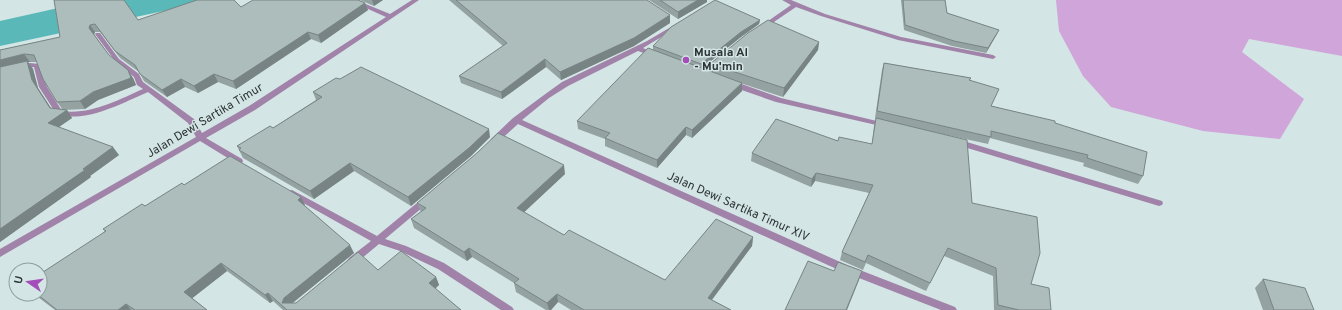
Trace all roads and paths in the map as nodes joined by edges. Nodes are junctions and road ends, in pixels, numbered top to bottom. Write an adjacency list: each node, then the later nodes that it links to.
1 (351, 0): 5 (street)
2 (416, 0): 5 (street, Jalan Dewi Sartika Timur)
3 (785, 0): 4 (street)
4 (796, 4): 7 (street); 12 (street)
5 (392, 18): 19 (street, Jalan Dewi Sartika Timur)
6 (684, 20): 9 (street)
7 (758, 31)
8 (98, 34): 16 (street)
9 (637, 48): 11 (street); 17 (street)
10 (726, 54): 14 (street)
11 (659, 57)
12 (993, 57)
13 (0, 72): 16 (street)
14 (713, 77)
15 (722, 80): 18 (street)
16 (149, 89): 19 (street)
17 (516, 120): 21 (street); 30 (street, Jalan Dewi Sartika Timur XIV)
18 (890, 126)
19 (201, 138): 22 (street); 27 (street, Jalan Dewi Sartika Timur)
20 (947, 140): 25 (street)
21 (486, 149)
22 (249, 167)
23 (283, 187): 26 (street)
24 (432, 195): 26 (street)
25 (1159, 203)
26 (377, 240): 28 (street); 29 (street)
27 (0, 253)
28 (347, 265)
29 (509, 310)
30 (952, 310)

